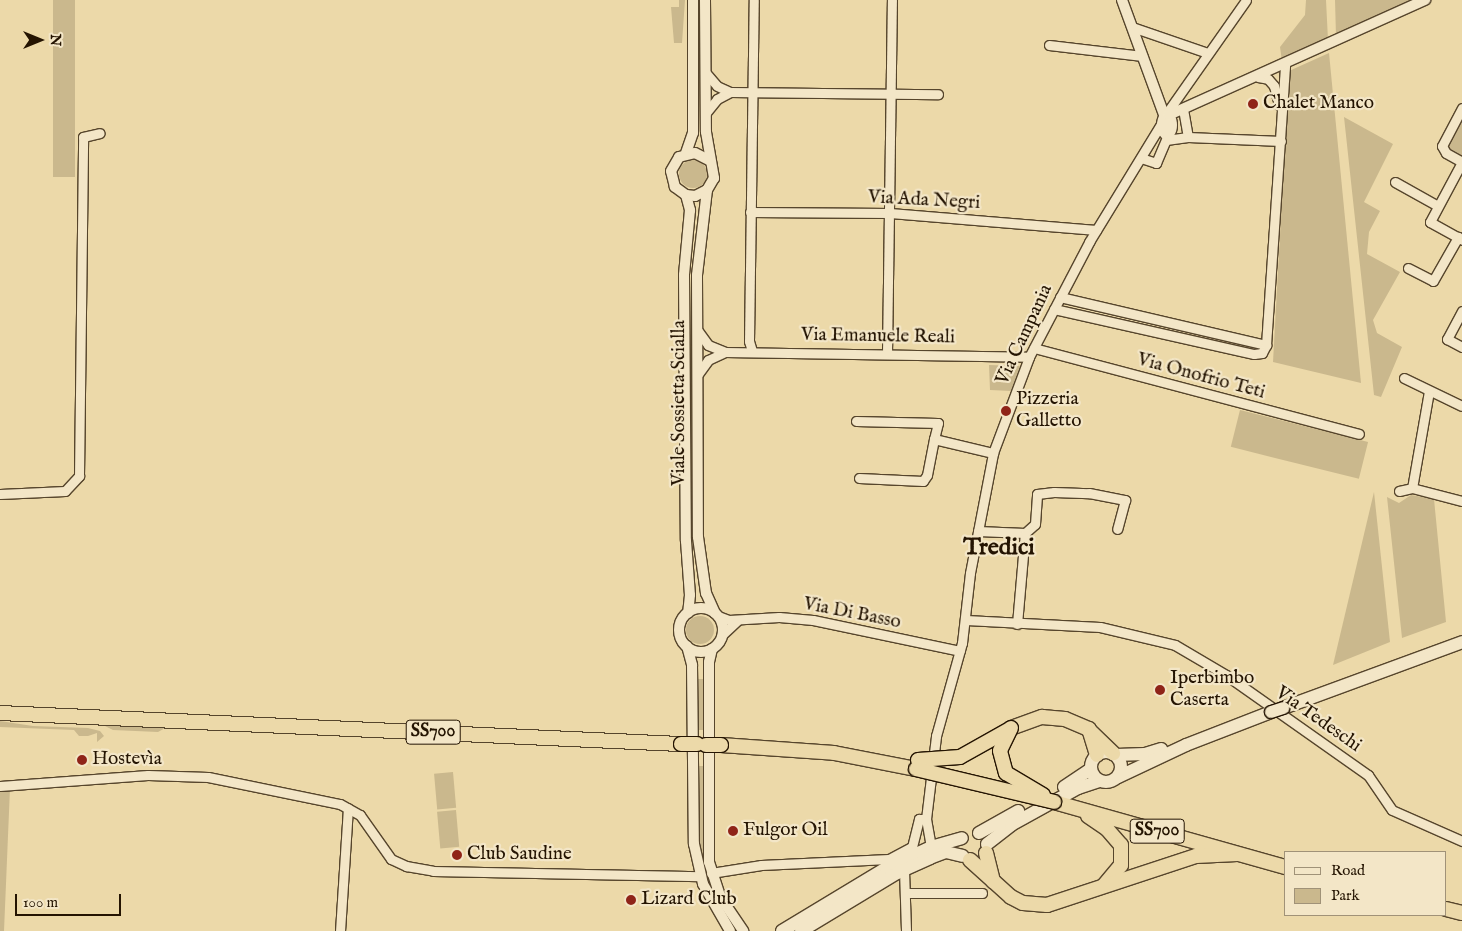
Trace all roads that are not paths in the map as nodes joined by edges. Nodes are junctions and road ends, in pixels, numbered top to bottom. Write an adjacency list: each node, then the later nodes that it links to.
1 (693, 0): 27 (street)
2 (705, 0): 13 (street, Viale Sossietta Scialla)
3 (754, 0): 16 (street)
4 (892, 0): 17 (street)
5 (1122, 0): 8 (street)
6 (1246, 0): 10 (street, Via Campania)
7 (1426, 0): 12 (street)
8 (1132, 27): 10 (street); 11 (street)
9 (1049, 46): 11 (street)
10 (1208, 52): 22 (street, Via Campania)
11 (1142, 56): 22 (street)
12 (1285, 65): 14 (street); 23 (street)
13 (706, 72): 15 (street); 21 (street, Viale Sossietta Scialla)
14 (1258, 77): 20 (street); 23 (street)
15 (730, 92): 16 (street); 21 (street)
16 (753, 93): 17 (street); 35 (street)
17 (891, 94): 18 (street); 36 (street)
18 (938, 94)
19 (1462, 108): 30 (street)
20 (1183, 110): 22 (street); 25 (street)
21 (705, 114): 29 (street, Viale Sossietta Scialla)
22 (1165, 117): 28 (street, Via Campania)
23 (1282, 120): 26 (street)
24 (100, 133): 62 (street)
25 (1188, 137): 26 (street); 28 (street)
26 (1281, 141): 44 (street)
27 (686, 153): 29 (street); 33 (street)
28 (1141, 158): 37 (street, Via Campania)
29 (709, 160): 32 (street, Viale Sossietta Scialla)
30 (1462, 162): 34 (street)
31 (1395, 182): 34 (street)
32 (707, 190): 33 (street); 43 (street, Viale Sossietta Scialla)
33 (686, 195): 67 (street, Viale Sossietta Scialla)
34 (1438, 206): 38 (street)
35 (750, 212): 36 (street, Via Ada Negri); 47 (street)
36 (890, 213): 37 (street, Via Ada Negri); 49 (street)
37 (1096, 230): 40 (street, Via Campania)
38 (1460, 238): 39 (street)
39 (1408, 268)
40 (1060, 297): 41 (street, Via Campania); 44 (street)
41 (1054, 309): 44 (street); 46 (street, Via Campania)
42 (1462, 311): 45 (street)
43 (698, 331): 48 (street); 51 (street, Viale Sossietta Scialla)
44 (1266, 345)
45 (1462, 347)
46 (1034, 348): 50 (street, Via Campania); 56 (street, Via Onofrio Teti)
47 (752, 351): 48 (street, Via Emanuele Reali); 49 (street, Via Emanuele Reali)
48 (726, 352): 51 (street, Via Emanuele Reali)
49 (887, 353): 50 (street, Via Emanuele Reali)
50 (1029, 357): 58 (street, Via Campania)
51 (698, 374): 68 (street, Viale Sossietta Scialla)
52 (1404, 378): 53 (street)
53 (1429, 391): 54 (street); 60 (street)
54 (1462, 406)
55 (856, 421): 57 (street)
56 (1359, 434)
57 (934, 439): 58 (street); 59 (street)
58 (993, 453): 65 (street, Via Campania)
59 (859, 478)
60 (1412, 488): 61 (street); 63 (street)
61 (1399, 492)
62 (0, 494)
63 (1462, 501)
64 (1117, 529): 66 (street)
65 (978, 531): 66 (street); 69 (street, Via Campania)
66 (1025, 533): 71 (street)
67 (688, 613): 68 (street); 74 (street, Viale Sossietta Scialla)
68 (716, 615): 70 (street, Via Di Basso); 72 (street, Viale Sossietta Scialla)
69 (966, 620): 71 (street, Via Tedeschi); 76 (street, Via Campania)
70 (737, 621): 72 (street); 76 (street, Via Di Basso)
71 (1017, 624): 94 (street, Via Tedeschi)
72 (722, 634): 75 (street, Viale Sossietta Scialla)
73 (1462, 642): 80 (main road)
74 (686, 646): 75 (street); 103 (street, Viale Sossietta Scialla)
75 (712, 649): 103 (street, Viale Sossietta Scialla)
76 (960, 651): 91 (street, Via Campania)
77 (0, 713): 83 (highway, SS700, bridge)
78 (1010, 728): 79 (highway); 83 (highway, bridge); 88 (highway, SS700, bridge)
79 (1088, 729): 81 (highway); 82 (highway)
80 (1186, 745): 81 (main road); 85 (main road)
81 (1114, 754): 82 (main road); 85 (main road)
82 (1097, 755): 84 (main road)
83 (917, 764): 88 (highway, SS700, bridge)
84 (1091, 769): 86 (main road); 92 (main road)
85 (1118, 777): 86 (main road)
86 (1100, 781): 96 (main road)
87 (0, 786): 89 (street)
88 (1054, 802): 90 (highway, SS700)
89 (348, 808): 103 (street); 110 (street)
90 (1077, 809): 97 (highway, SS700); 105 (highway, SS700)
91 (926, 819): 95 (street, Via Campania); 99 (street, Via Campania)
92 (979, 833): 93 (main road); 96 (main road)
93 (962, 838): 95 (main road); 98 (main road)
94 (1462, 841)
95 (930, 847): 102 (main road)
96 (987, 849): 98 (main road); 104 (highway)
97 (1237, 854): 100 (highway, SS700); 105 (highway)
98 (966, 858): 101 (main road); 104 (highway, SS700)
99 (873, 859): 102 (street); 103 (street)
100 (1284, 866)
101 (904, 870): 107 (street); 114 (main road)
102 (879, 872): 113 (main road)
103 (706, 875): 111 (street, Viale Sossietta Scialla); 112 (street, Viale Sossietta Scialla)
104 (998, 888): 105 (highway, SS700)
105 (1097, 890)
106 (982, 892): 107 (street)
107 (907, 893): 115 (street)
108 (1447, 909): 109 (highway)
109 (1462, 913)
110 (340, 931)
111 (730, 931)
112 (743, 931)
113 (782, 931)
114 (801, 931)
115 (906, 931)

